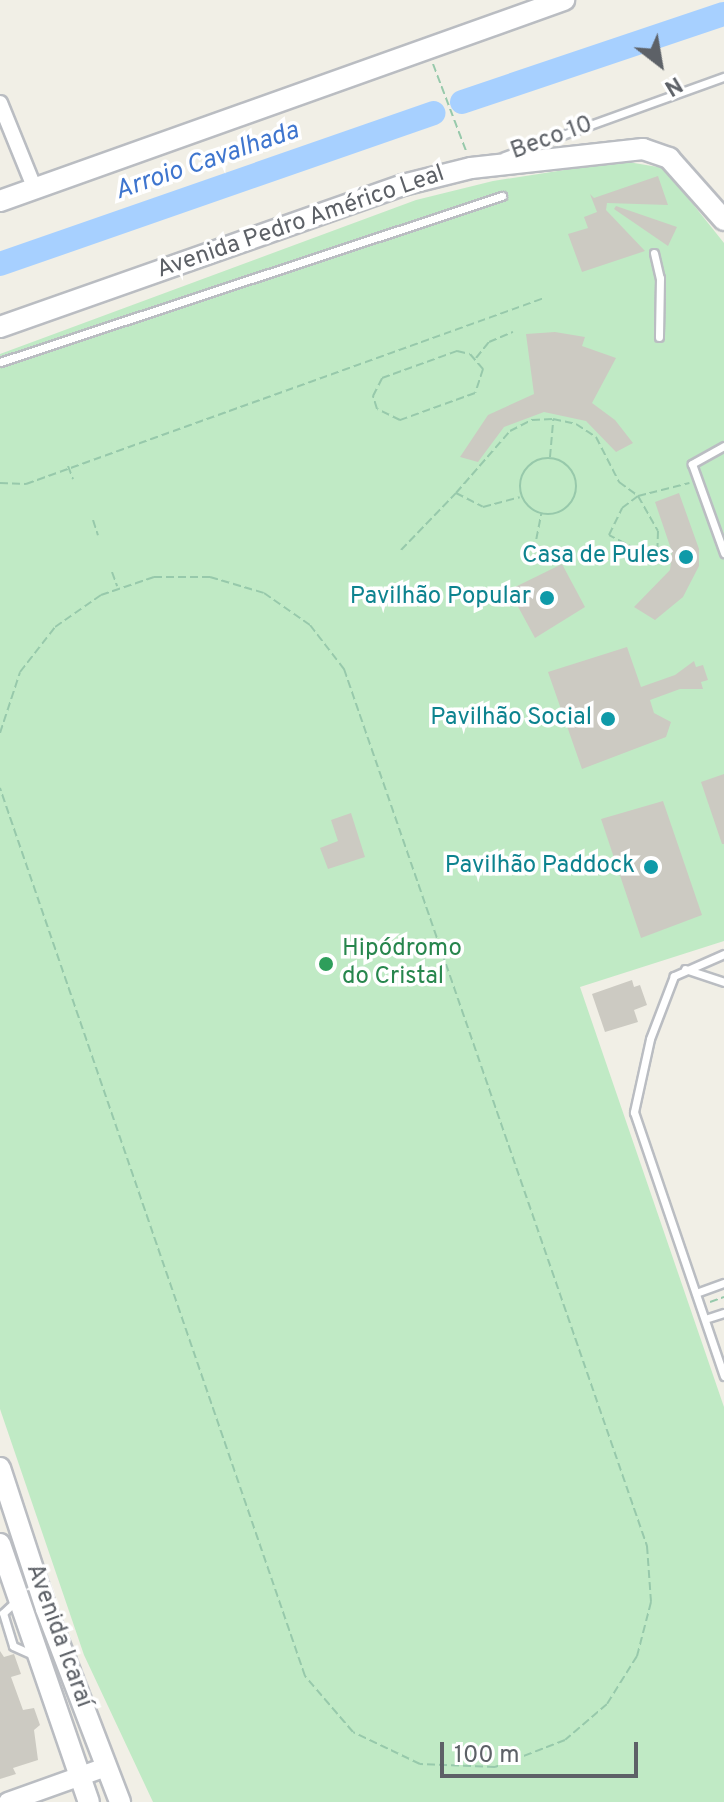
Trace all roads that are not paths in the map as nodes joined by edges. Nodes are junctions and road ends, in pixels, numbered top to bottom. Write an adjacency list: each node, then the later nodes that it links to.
1 (564, 0): 5 (main road)
2 (724, 77): 4 (lane, Beco 10)
3 (0, 103): 5 (street)
4 (471, 168): 8 (main road, Avenida Pedro Américo Leal); 10 (main road, Avenida Pedro Américo Leal)
5 (35, 189): 7 (main road)
6 (502, 196): 12 (lane)
7 (0, 201)
8 (724, 220)
9 (654, 253): 11 (lane)
10 (0, 327)
11 (659, 337)
12 (0, 362)
13 (724, 446): 14 (lane)
14 (724, 553)
15 (724, 954): 16 (lane)
16 (685, 969): 17 (lane); 19 (lane)
17 (724, 981)
18 (724, 1283): 19 (lane)
19 (696, 1293): 21 (lane)
20 (724, 1313): 21 (lane)
21 (705, 1319): 22 (lane)
22 (724, 1376)
23 (0, 1468): 24 (main road, Avenida Icaraí)
24 (6, 1501): 27 (main road, Avenida Icaraí)
25 (0, 1544): 26 (main road, Avenida Icaraí)
26 (7, 1608): 28 (main road, Avenida Icaraí)
27 (106, 1767): 28 (street); 31 (main road, Avenida Icaraí)
28 (80, 1778): 29 (street); 30 (main road, Avenida Icaraí)
29 (8, 1802)
30 (89, 1802)
31 (120, 1802)

